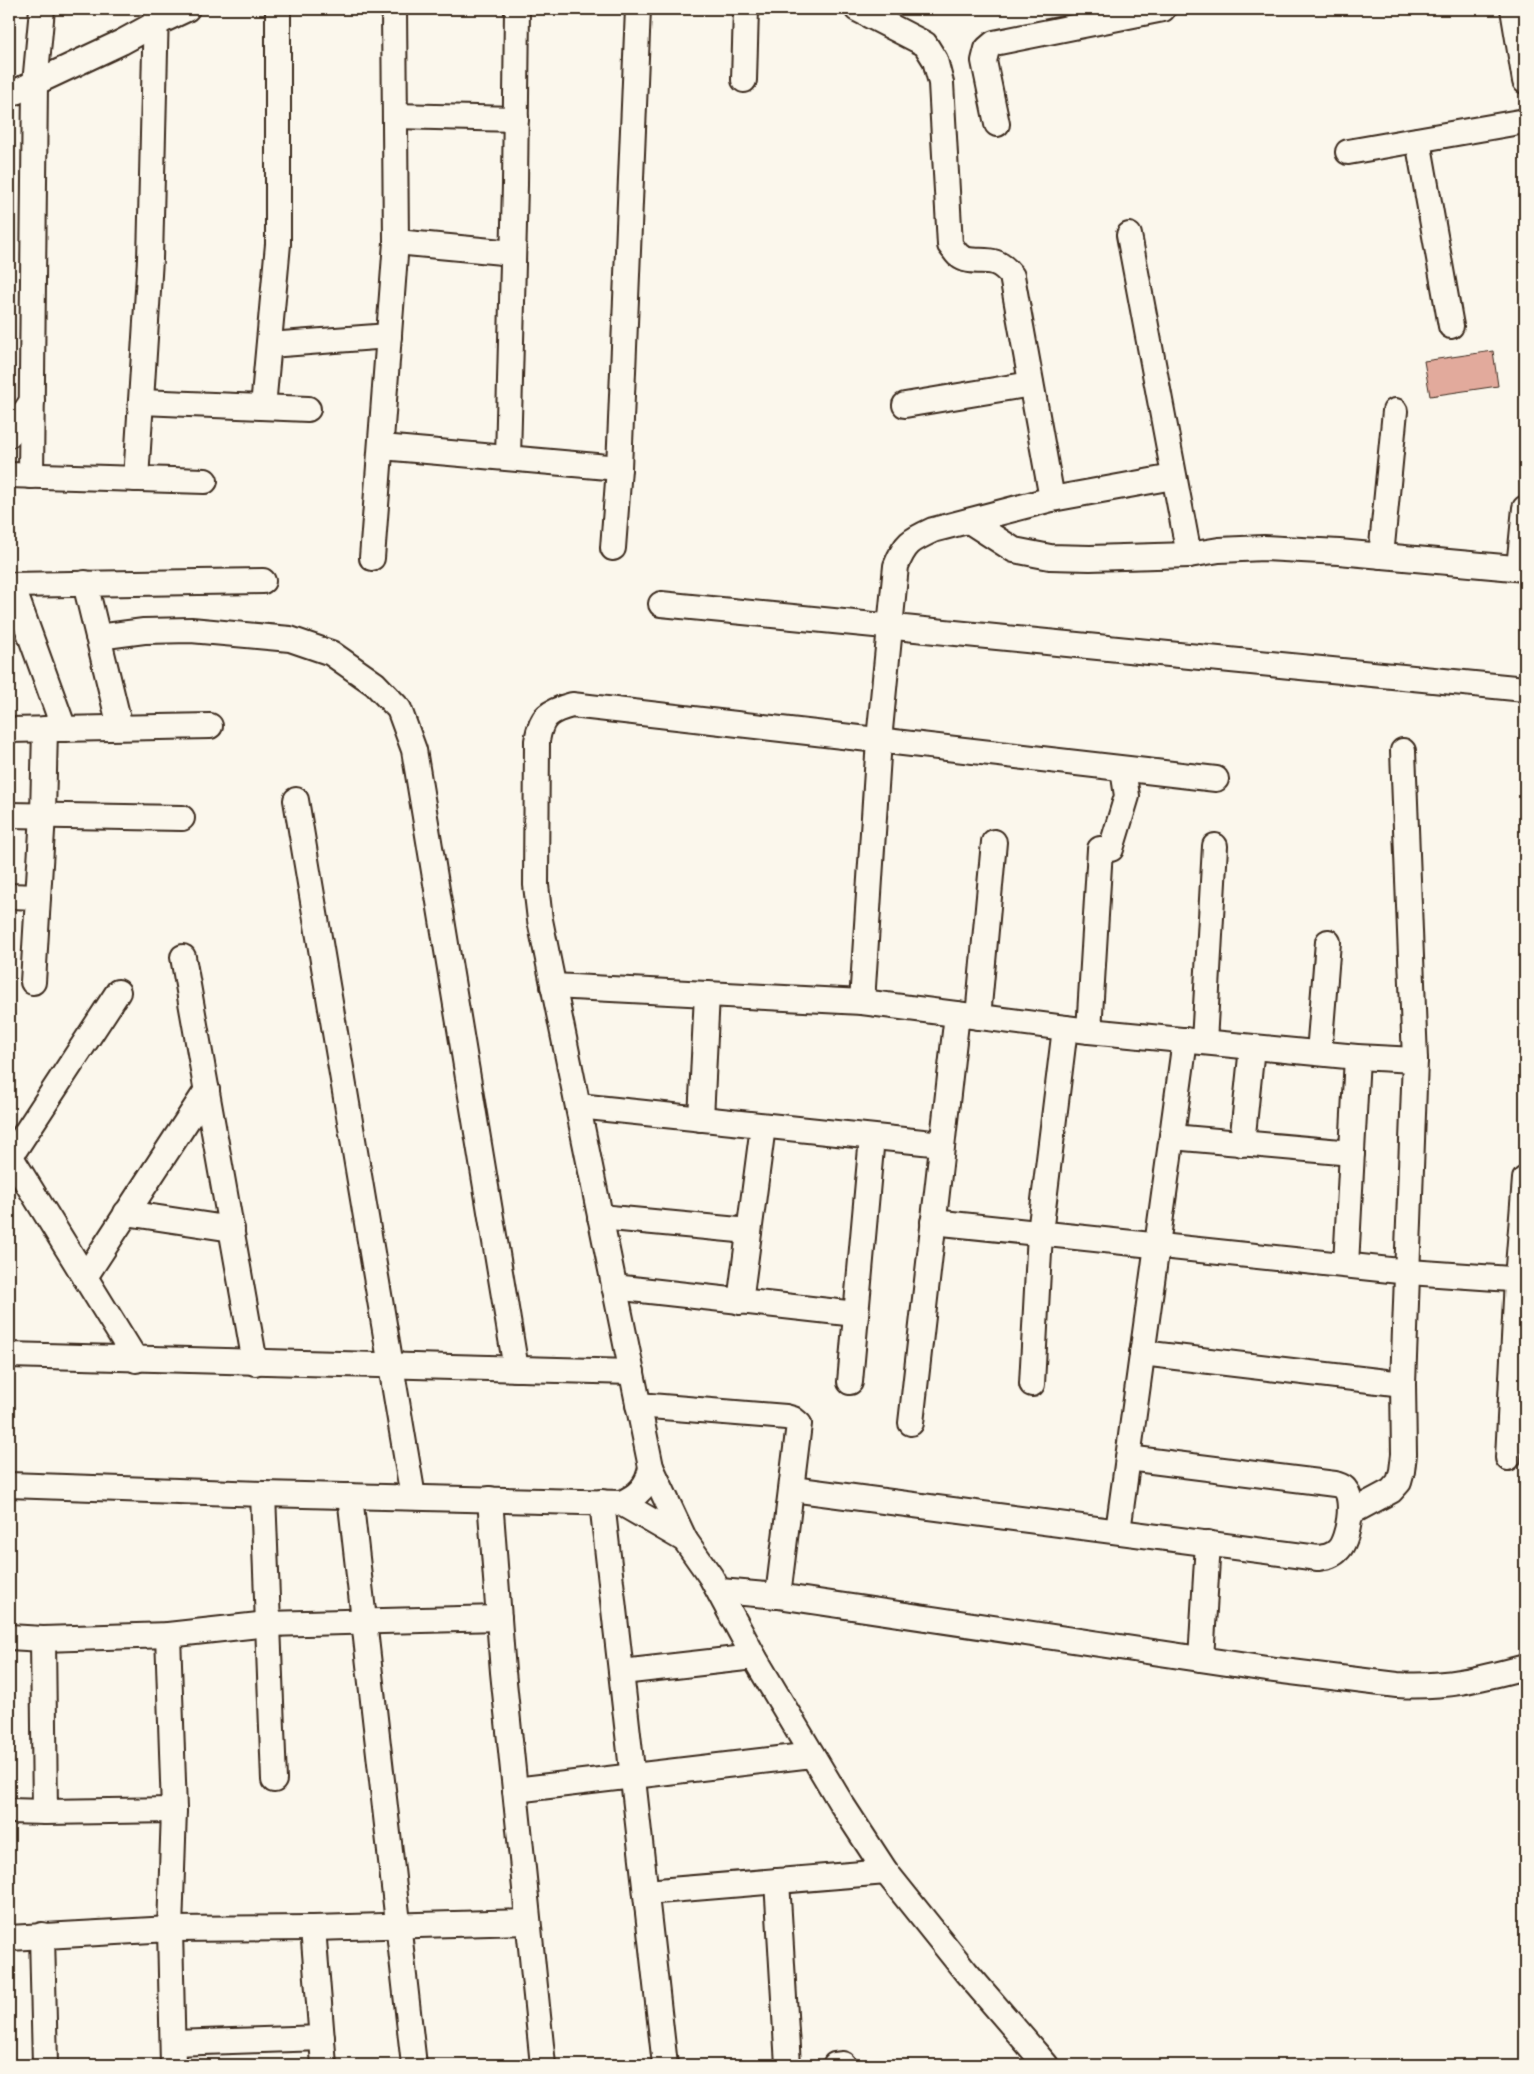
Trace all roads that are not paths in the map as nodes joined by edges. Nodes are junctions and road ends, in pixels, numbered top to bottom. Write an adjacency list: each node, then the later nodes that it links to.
1 (42, 9): 14 (street)
2 (188, 9): 11 (street)
3 (278, 9): 27 (street)
4 (394, 9): 16 (street)
5 (517, 9): 17 (street)
6 (638, 9): 38 (street)
7 (746, 9): 12 (street)
8 (857, 9): 28 (street)
9 (1163, 9): 19 (street)
10 (1513, 9): 13 (street)
11 (155, 16): 14 (street); 30 (street)
12 (744, 80)
13 (1525, 82)
14 (35, 84): 15 (street); 29 (street)
15 (9, 95)
16 (396, 116): 17 (street); 23 (street)
17 (516, 119): 24 (street)
18 (1525, 121): 20 (street)
19 (997, 124)
20 (1418, 140): 21 (street); 25 (street)
21 (1348, 152)
22 (1129, 235): 40 (street)
23 (396, 242): 24 (street); 26 (street)
24 (513, 254): 37 (street)
25 (1451, 326)
26 (389, 336): 27 (street); 36 (street)
27 (269, 345): 32 (street)
28 (1031, 384): 31 (street); 43 (street)
29 (32, 401): 35 (street); 39 (street)
30 (141, 402): 32 (street); 41 (street)
31 (905, 405)
32 (263, 407): 33 (street)
33 (308, 409)
34 (1394, 411): 48 (street)
35 (9, 435)
36 (382, 447): 37 (street); 49 (street)
37 (508, 458): 38 (street)
38 (618, 468): 46 (street)
39 (20, 476): 41 (street)
40 (1173, 477): 43 (street); 47 (street)
41 (136, 479): 42 (street)
42 (205, 481)
43 (1052, 499): 45 (street)
44 (1525, 508): 50 (street)
45 (969, 520): 47 (street); 55 (street)
46 (613, 548)
47 (1189, 555): 48 (street)
48 (1381, 556): 50 (street)
49 (372, 558)
50 (1522, 569)
51 (264, 580): 52 (street)
52 (86, 583): 53 (street); 56 (street)
53 (10, 585): 60 (street)
54 (661, 604): 55 (street)
55 (891, 626): 57 (street); 62 (street)
56 (98, 637): 59 (street); 119 (street)
57 (1525, 689)
58 (210, 726): 59 (street)
59 (120, 727): 60 (street)
60 (54, 729): 61 (street); 67 (street)
61 (9, 730)
62 (879, 740): 64 (street); 77 (street); 80 (street)
63 (1402, 751): 88 (street)
64 (1123, 768): 65 (street); 83 (street)
65 (1216, 779)
66 (296, 800): 118 (street)
67 (43, 814): 68 (street); 69 (street); 73 (street)
68 (9, 815)
69 (182, 818)
70 (994, 842): 81 (street)
71 (1215, 846): 84 (street)
72 (9, 896): 73 (street)
73 (38, 897): 76 (street)
74 (1328, 942): 86 (street)
75 (182, 957): 89 (street)
76 (33, 982)
77 (553, 986): 79 (street); 90 (street)
78 (118, 992): 98 (street)
79 (707, 994): 80 (street); 91 (street)
80 (862, 1002): 81 (street)
81 (968, 1016): 82 (street); 95 (street)
82 (1065, 1028): 83 (street); 105 (street)
83 (1089, 1031): 84 (street)
84 (1194, 1041): 85 (street); 94 (street)
85 (1252, 1047): 86 (street); 96 (street)
86 (1319, 1053): 87 (street)
87 (1357, 1057): 88 (street); 97 (street)
88 (1415, 1060): 108 (street)
89 (207, 1090): 100 (street); 103 (street)
90 (578, 1106): 91 (street); 101 (street)
91 (701, 1119): 92 (street)
92 (763, 1126): 93 (street); 104 (street)
93 (872, 1137): 95 (street); 113 (street)
94 (1172, 1137): 96 (street); 106 (street)
95 (942, 1144): 102 (street)
96 (1242, 1144): 97 (street)
97 (1352, 1153): 107 (street)
98 (9, 1156): 109 (street)
99 (1525, 1179): 110 (street)
100 (126, 1213): 103 (street); 109 (street)
101 (600, 1217): 104 (street); 111 (street)
102 (933, 1222): 105 (street); 125 (street)
103 (232, 1229): 117 (street)
104 (749, 1231): 112 (street)
105 (1040, 1233): 106 (street); 122 (street)
106 (1156, 1245): 107 (street); 114 (street)
107 (1346, 1265): 108 (street)
108 (1409, 1272): 110 (street); 123 (street)
109 (85, 1277): 116 (street)
110 (1521, 1279): 127 (street)
111 (614, 1287): 112 (street); 120 (street)
112 (740, 1302): 113 (street)
113 (856, 1314): 121 (street)
114 (1142, 1353): 123 (street); 126 (street)
115 (9, 1355): 116 (street)
116 (136, 1360): 117 (street)
117 (255, 1363): 118 (street)
118 (391, 1366): 119 (street); 133 (street)
119 (516, 1369): 120 (street)
120 (632, 1372): 124 (street)
121 (850, 1382)
122 (1032, 1384)
123 (1403, 1384): 136 (street)
124 (638, 1405): 128 (street); 130 (street)
125 (911, 1424)
126 (1128, 1458): 136 (street); 137 (street)
127 (1508, 1458)
128 (651, 1468): 135 (street); 138 (street)
129 (9, 1485): 131 (street)
130 (792, 1489): 137 (street); 141 (street)
131 (262, 1494): 132 (street); 144 (street)
132 (350, 1496): 133 (street); 143 (street)
133 (413, 1497): 134 (street)
134 (490, 1499): 135 (street); 142 (street)
135 (612, 1502): 138 (street); 151 (street)
136 (1350, 1513): 139 (street)
137 (1118, 1531): 139 (street)
138 (686, 1540): 140 (street)
139 (1208, 1543): 149 (street)
140 (720, 1591): 141 (street); 148 (street)
141 (778, 1596): 149 (street)
142 (499, 1618): 143 (street); 155 (street)
143 (364, 1622): 144 (street); 163 (street)
144 (266, 1624): 145 (street); 154 (street)
145 (168, 1635): 147 (street); 156 (street)
146 (9, 1637): 147 (street)
147 (44, 1639): 158 (street)
148 (754, 1657): 151 (street); 152 (street)
149 (1201, 1659): 150 (street)
150 (1525, 1667)
151 (622, 1672): 153 (street)
152 (812, 1755): 153 (street); 159 (street)
153 (633, 1776): 155 (street); 161 (street)
154 (274, 1780)
155 (515, 1790): 162 (street)
156 (174, 1810): 158 (street); 165 (street)
157 (9, 1811): 158 (street)
158 (45, 1812)
159 (886, 1872): 160 (street); 176 (street)
160 (777, 1881): 161 (street); 175 (street)
161 (646, 1892): 174 (street)
162 (528, 1922): 163 (street); 173 (street)
163 (399, 1925): 164 (street); 172 (street)
164 (313, 1928): 165 (street); 168 (street)
165 (170, 1929): 166 (street); 169 (street)
166 (42, 1935): 167 (street); 170 (street)
167 (9, 1938)
168 (322, 2038): 169 (street); 171 (street)
169 (173, 2054)
170 (45, 2065)
171 (324, 2065)
172 (414, 2065)
173 (543, 2065)
174 (666, 2065)
175 (788, 2065)
176 (1046, 2065)

